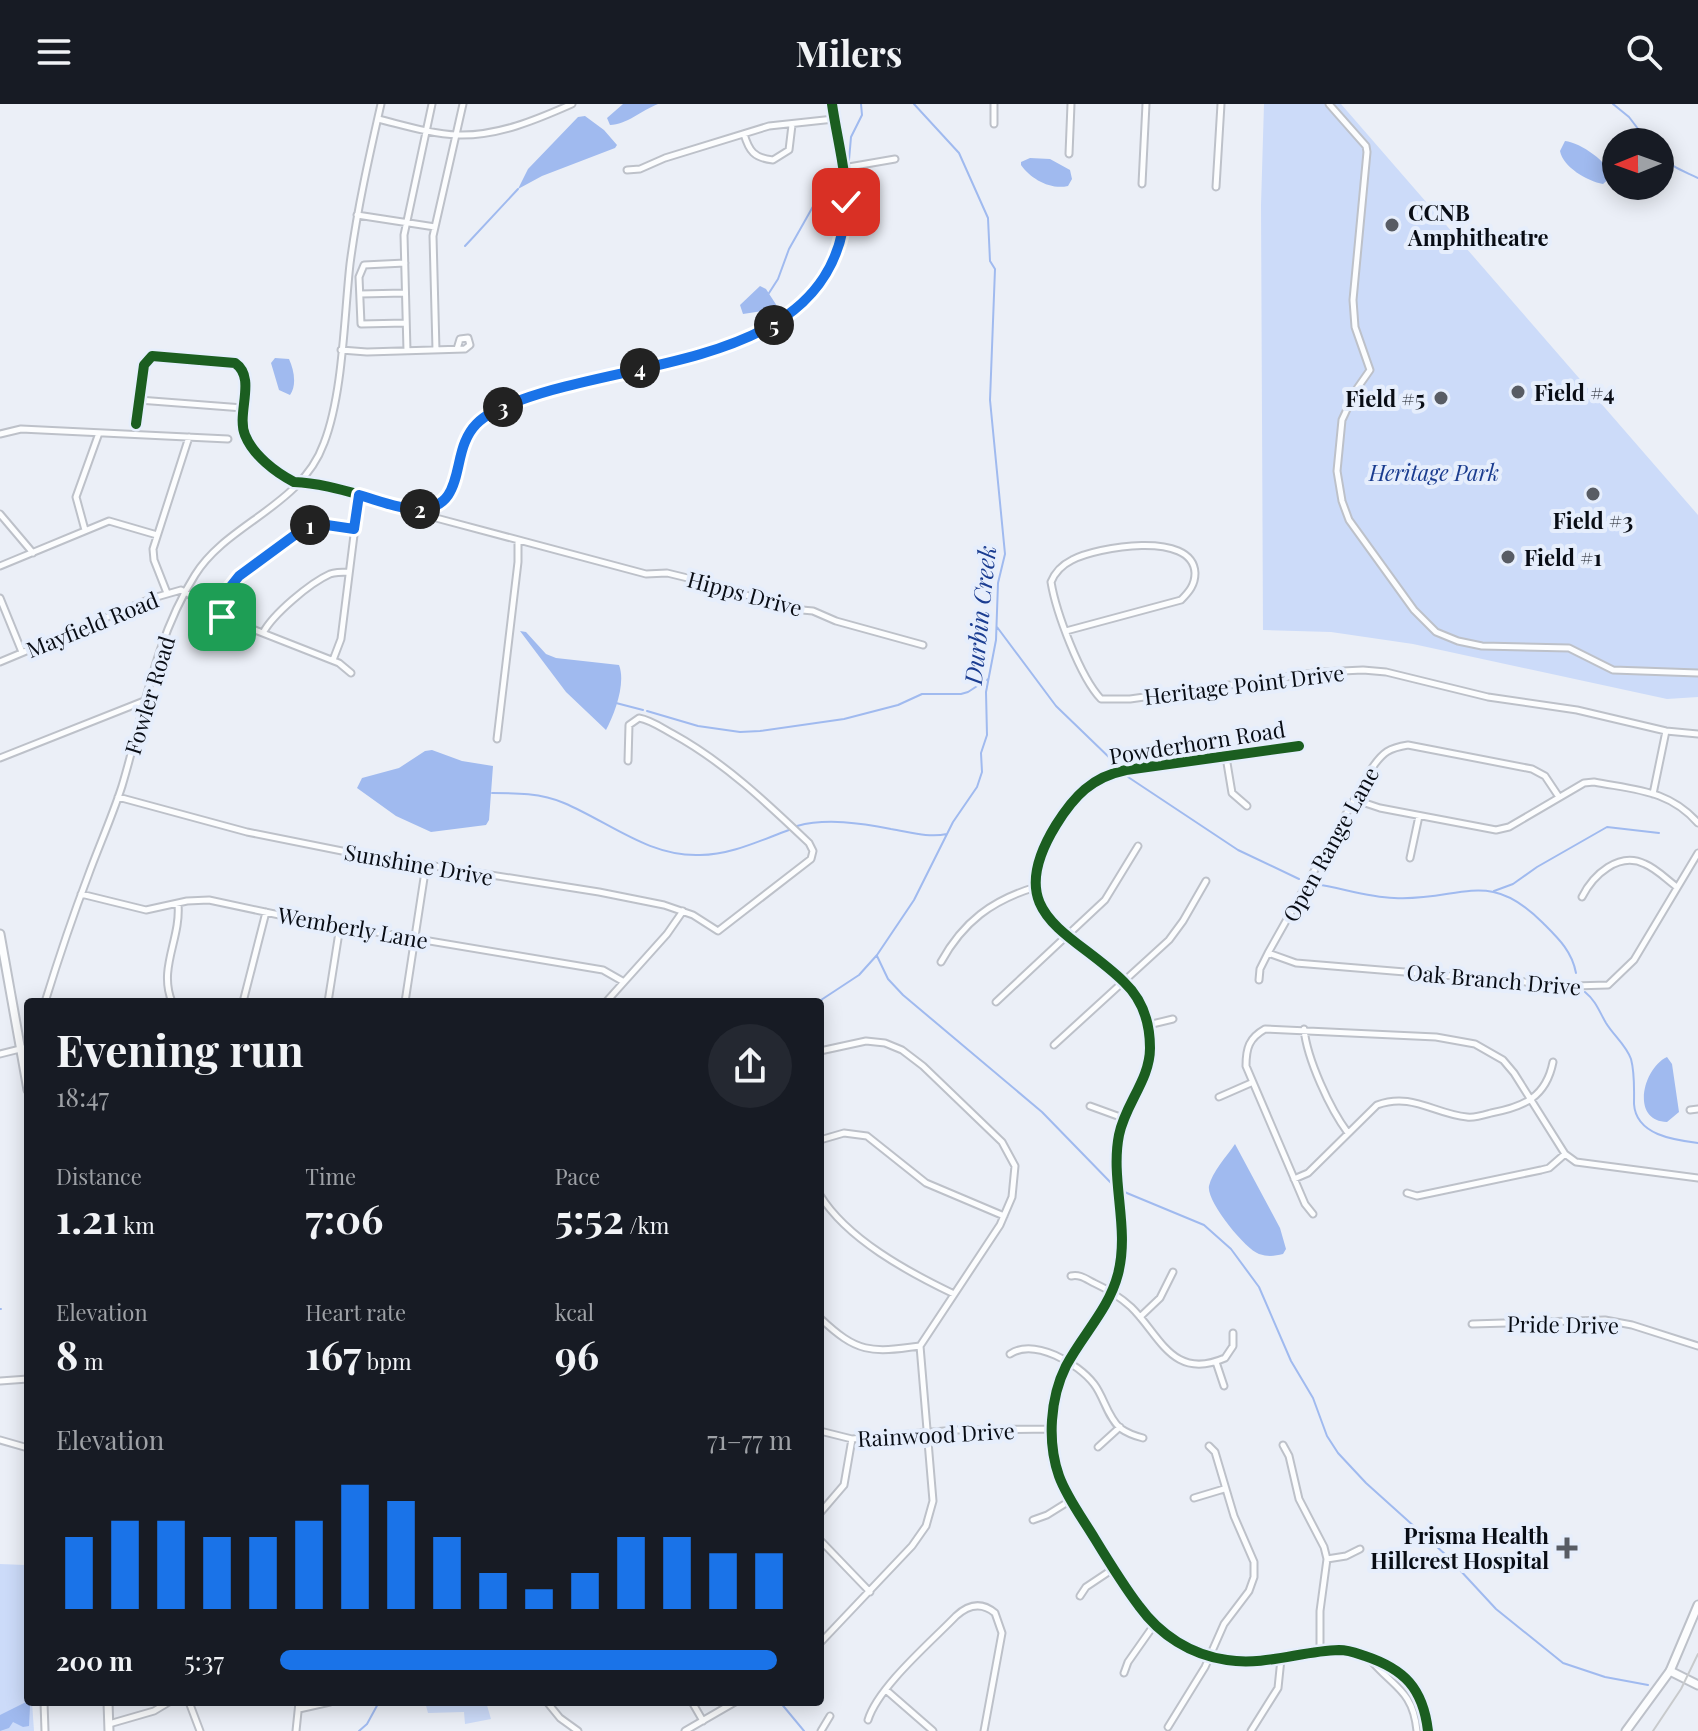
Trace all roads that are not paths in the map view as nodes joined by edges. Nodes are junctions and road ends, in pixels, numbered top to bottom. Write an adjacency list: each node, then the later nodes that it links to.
1 (381, 104): 13 (street, Fowler Road)
2 (432, 104): 17 (street)
3 (463, 104): 19 (street)
4 (552, 104): 12 (street)
5 (572, 104): 12 (street)
6 (832, 104): 14 (street)
7 (994, 104): 15 (street)
8 (1071, 104): 20 (street)
9 (1146, 104): 24 (street)
10 (1221, 104): 25 (street)
11 (1329, 104): 66 (street)
12 (555, 111): 19 (street)
13 (378, 119): 17 (street); 26 (street, Fowler Road)
14 (834, 119): 16 (street); 22 (street)
15 (994, 124)
16 (792, 125): 18 (street); 18 (street)
17 (426, 130): 19 (street); 27 (street)
18 (744, 134): 23 (street)
19 (455, 135): 28 (street)
20 (1069, 154)
21 (895, 159): 22 (street)
22 (843, 168): 46 (street)
23 (627, 170)
24 (1142, 184)
25 (1216, 187)
26 (357, 215): 27 (street); 34 (street, Fowler Road)
27 (406, 223): 28 (street); 29 (street)
28 (435, 227): 35 (street)
29 (405, 263): 30 (street); 31 (street)
30 (405, 293): 31 (street); 32 (street)
31 (360, 294): 32 (street)
32 (406, 323): 36 (street)
33 (457, 349): 35 (street)
34 (341, 350): 36 (street); 44 (street, Fowler Road)
35 (436, 350): 36 (street)
36 (407, 351)
37 (139, 400): 38 (street); 38 (street, Hipps Drive); 39 (street)
38 (243, 408): 44 (street, Hipps Drive)
39 (136, 424)
40 (99, 433): 41 (street); 42 (street); 49 (street)
41 (0, 434)
42 (189, 437): 43 (street); 50 (street)
43 (228, 439)
44 (300, 482): 45 (street, Hipps Drive); 55 (street, Fowler Road)
45 (359, 495): 46 (street, Hipps Drive); 48 (street)
46 (421, 509): 51 (street, Hipps Drive)
47 (0, 514): 52 (street)
48 (354, 529): 54 (street); 58 (street)
49 (85, 530): 50 (street); 52 (street)
50 (157, 535): 56 (street)
51 (518, 540): 61 (street, Hipps Drive); 70 (street)
52 (33, 553): 53 (street)
53 (0, 566)
54 (349, 572): 60 (street); 63 (street)
55 (185, 592): 56 (street, Mayfield Road); 58 (street); 67 (street, Fowler Road)
56 (167, 593): 62 (street, Mayfield Road)
57 (0, 598): 62 (street)
58 (212, 610): 60 (street)
59 (1066, 631): 59 (street, Heritage Point Drive); 68 (street, Heritage Point Drive)
60 (263, 633): 63 (street)
61 (923, 645)
62 (22, 652): 64 (street, Mayfield Road)
63 (333, 660): 65 (street)
64 (0, 662)
65 (351, 673)
66 (1698, 673)
67 (145, 701): 73 (street); 76 (street, Fowler Road)
68 (1666, 731): 69 (street, Heritage Point Drive); 75 (street)
69 (1698, 734)
70 (497, 739)
71 (1299, 746): 72 (street, Powderhorn Road)
72 (1226, 757): 79 (street); 87 (street, Powderhorn Road)
73 (0, 758)
74 (628, 761): 92 (street, Sunshine Drive)
75 (1653, 794): 77 (street); 81 (street)
76 (118, 797): 85 (street, Sunshine Drive); 89 (street, Fowler Road)
77 (1559, 797): 78 (street, Open Range Lane); 80 (street)
78 (1356, 800): 80 (street); 98 (street, Open Range Lane)
79 (1247, 806)
80 (1419, 816): 84 (street)
81 (1698, 823)
82 (1138, 846): 96 (street)
83 (1698, 853): 88 (street, Oak Branch Drive)
84 (1410, 858)
85 (426, 865): 92 (street, Sunshine Drive); 97 (street)
86 (1206, 881): 103 (street)
87 (1036, 887): 96 (street); 99 (street)
88 (1677, 887): 90 (street); 98 (street, Oak Branch Drive)
89 (81, 894): 91 (street, Wemberly Lane); 104 (street, Fowler Road)
90 (1582, 897)
91 (178, 904): 93 (street, Wemberly Lane); 105 (street)
92 (683, 911): 102 (street)
93 (266, 912): 94 (street, Wemberly Lane); 106 (street)
94 (340, 926): 97 (street, Wemberly Lane); 107 (street)
95 (0, 934): 100 (main road)
96 (1067, 936): 103 (street); 110 (street)
97 (415, 938): 102 (street, Wemberly Lane); 108 (street)
98 (1268, 953): 101 (street, Open Range Lane)
99 (941, 962)
100 (4, 973): 114 (main road)
101 (1259, 980)
102 (624, 982): 109 (street)
103 (1124, 982): 112 (street); 115 (street)
104 (46, 998)
105 (171, 998)
106 (244, 998)
107 (329, 998)
108 (406, 998)
109 (610, 998)
110 (996, 1002)
111 (1173, 1019): 112 (street)
112 (1148, 1025): 126 (street)
113 (1304, 1029): 120 (street); 122 (street); 127 (street)
114 (24, 1045)
115 (1054, 1045)
116 (24, 1049): 118 (street)
117 (824, 1050): 135 (street)
118 (0, 1054)
119 (1553, 1062): 122 (street)
120 (1252, 1083): 121 (street); 131 (street)
121 (1219, 1097)
122 (1531, 1100): 127 (street); 129 (street)
123 (1090, 1106): 126 (street)
124 (1698, 1109): 125 (street)
125 (1690, 1110)
126 (1123, 1118): 138 (street)
127 (1348, 1133): 131 (street)
128 (824, 1139): 135 (street)
129 (1565, 1154): 130 (street); 132 (street)
130 (1698, 1178)
131 (1294, 1179): 134 (street)
132 (1407, 1193)
133 (824, 1200): 139 (street)
134 (1313, 1214)
135 (1004, 1216): 139 (street)
136 (1173, 1272): 140 (street)
137 (1071, 1276): 138 (street)
138 (1112, 1293): 140 (street); 148 (street)
139 (954, 1294): 144 (street)
140 (1140, 1317): 147 (street)
141 (824, 1322): 144 (street)
142 (1472, 1324): 145 (street, Pride Drive)
143 (1233, 1333): 147 (street)
144 (920, 1346): 155 (street)
145 (1698, 1346)
146 (1010, 1354): 148 (street)
147 (1216, 1362): 151 (street)
148 (1068, 1363): 152 (street); 153 (street)
149 (24, 1379): 150 (street)
150 (0, 1381)
151 (1224, 1386)
152 (1120, 1427): 156 (street); 162 (street)
153 (1052, 1429): 155 (street, Rainwood Drive); 165 (street)
154 (824, 1432): 157 (street, Rainwood Drive)
155 (927, 1432): 157 (street, Rainwood Drive); 172 (street)
156 (1143, 1438)
157 (852, 1439): 166 (street)
158 (0, 1440): 161 (street)
159 (1283, 1445): 170 (street)
160 (1209, 1446): 163 (street)
161 (24, 1447)
162 (1098, 1447)
163 (1224, 1489): 164 (street); 178 (street)
164 (1194, 1498)
165 (1071, 1500): 167 (street); 171 (street)
166 (824, 1508)
167 (1033, 1520)
168 (824, 1544): 172 (street)
169 (1360, 1549): 170 (street)
170 (1327, 1559): 177 (street)
171 (1113, 1569): 173 (street); 175 (street)
172 (870, 1592): 176 (street)
173 (1080, 1596)
174 (1698, 1605): 181 (main road)
175 (1154, 1625): 178 (street); 182 (street)
176 (824, 1639)
177 (1320, 1652): 179 (street); 180 (street)
178 (1210, 1656): 180 (street); 197 (street)
179 (1368, 1657): 207 (street); 208 (street)
180 (1281, 1659): 206 (street)
181 (1670, 1671): 183 (main road); 209 (main road)
182 (1124, 1673)
183 (1698, 1685)
184 (886, 1689): 194 (street); 204 (street); 205 (street)
185 (44, 1706): 198 (street)
186 (108, 1706): 196 (main road)
187 (162, 1706): 196 (street)
188 (191, 1706): 199 (street)
189 (299, 1706): 200 (street)
190 (550, 1706): 201 (street)
191 (694, 1706): 195 (street)
192 (728, 1706): 195 (street)
193 (830, 1716): 203 (street)
194 (868, 1720)
195 (703, 1721): 202 (street)
196 (108, 1727)
197 (1168, 1727)
198 (45, 1731)
199 (200, 1731)
200 (296, 1731)
201 (578, 1731)
202 (685, 1731)
203 (821, 1731)
204 (933, 1731)
205 (984, 1731)
206 (1251, 1731)
207 (1417, 1731)
208 (1428, 1731)
209 (1626, 1731)

